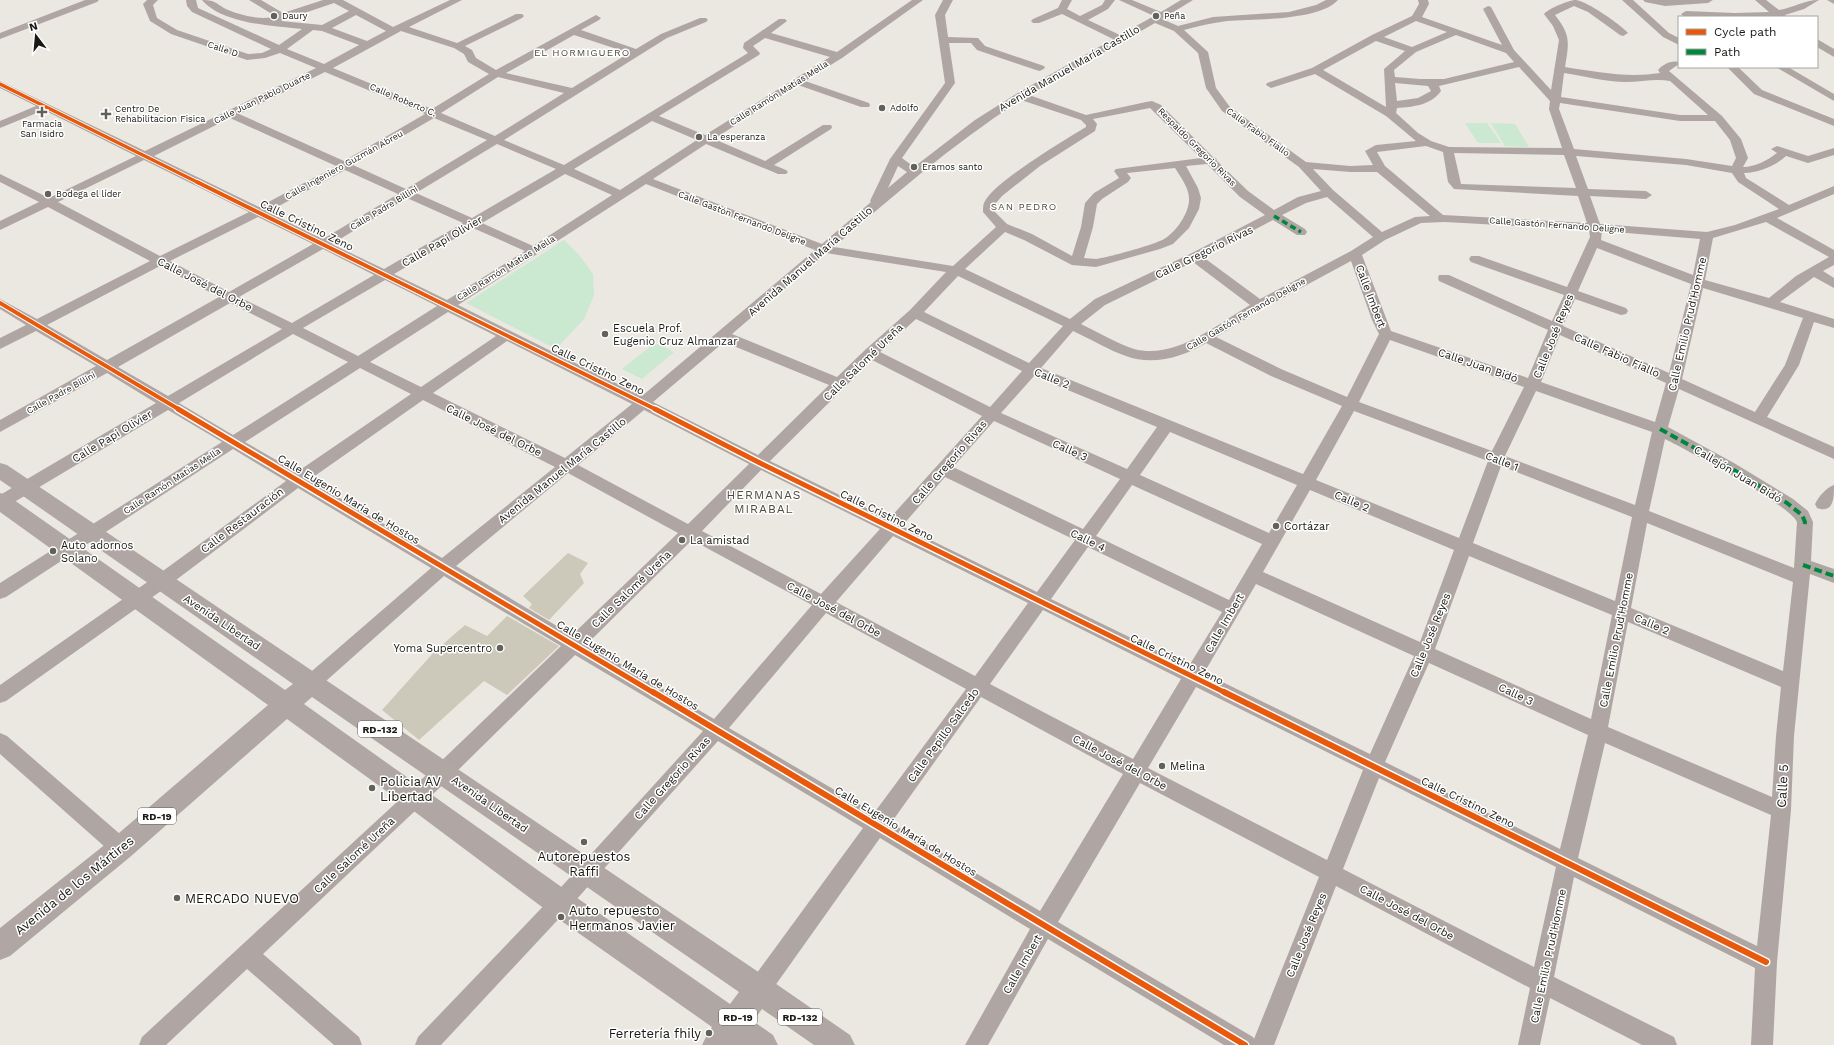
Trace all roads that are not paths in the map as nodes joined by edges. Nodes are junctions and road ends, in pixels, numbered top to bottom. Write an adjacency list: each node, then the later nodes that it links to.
1 (94, 0): 45 (street)
2 (153, 0): 58 (street, Calle D)
3 (191, 0): 58 (street, Calle Roberto C.)
4 (207, 0): 39 (street)
5 (254, 0): 29 (street)
6 (334, 0): 24 (street); 29 (street)
7 (457, 0): 43 (street, Calle Juan Pablo Duarte)
8 (918, 0): 64 (street, Calle Ramón Matías Mella)
9 (948, 0): 53 (street)
10 (1066, 0): 25 (street)
11 (1110, 0): 36 (street)
12 (1124, 0): 32 (street, Calle Fabio Fiallo)
13 (1188, 0): 32 (street, Avenida Manuel María Castillo)
14 (1332, 0): 44 (street)
15 (1423, 0): 34 (street)
16 (1627, 0): 54 (street)
17 (1648, 0): 22 (street)
18 (1708, 0): 22 (street)
19 (1760, 0): 28 (street)
20 (1814, 0): 28 (street)
21 (1574, 1): 48 (street); 71 (street)
22 (1665, 4): 31 (street)
23 (1720, 4): 27 (street)
24 (357, 10): 42 (street); 43 (street)
25 (1062, 10): 36 (street); 38 (street)
26 (1488, 10): 60 (street)
27 (1736, 15): 28 (street); 31 (street)
28 (1778, 15)
29 (282, 16): 39 (street)
30 (519, 16): 57 (street)
31 (1688, 16)
32 (1157, 17): 44 (street, Calle Fabio Fiallo); 51 (street, Avenida Manuel María Castillo)
33 (596, 18): 46 (street, Calle Ingeniero Guzmán Abreu)
34 (1416, 18): 47 (street); 52 (street)
35 (703, 20): 63 (street, Calle Padre Billini)
36 (1080, 20): 51 (street)
37 (782, 21): 49 (street)
38 (1036, 21)
39 (271, 22): 41 (street)
40 (0, 27): 45 (street)
41 (311, 27): 42 (street); 58 (street, Calle D)
42 (324, 28): 56 (street)
43 (397, 29): 56 (street, Calle Juan Pablo Duarte); 57 (street)
44 (1177, 29): 106 (street, Calle Fabio Fiallo)
45 (10, 31): 50 (street)
46 (573, 31): 63 (street); 73 (street, Calle Ingeniero Guzmán Abreu)
47 (1456, 32): 59 (street); 60 (street)
48 (1623, 33)
49 (763, 34): 64 (street); 89 (street, Calle Papi Olivier)
50 (0, 36)
51 (1120, 38): 81 (street, Avenida Manuel María Castillo)
52 (1375, 38): 59 (street); 72 (street)
53 (943, 40): 68 (street); 102 (street)
54 (1678, 41)
55 (1818, 43): 62 (street)
56 (367, 45): 67 (street, Calle Juan Pablo Duarte)
57 (458, 46): 73 (street)
58 (280, 49): 67 (street, Calle Roberto C.)
59 (1412, 50): 75 (street)
60 (1510, 51): 65 (street)
61 (1818, 51): 62 (street)
62 (1831, 52)
63 (637, 53): 80 (street, Calle Padre Billini)
64 (838, 56): 76 (street, Calle Ramón Matías Mella)
65 (1520, 64): 77 (street); 83 (street)
66 (1674, 64): 74 (street)
67 (325, 68): 87 (street, Calle Roberto C.); 88 (street, Calle Juan Pablo Duarte)
68 (1040, 68)
69 (1733, 68): 92 (street)
70 (1783, 68): 82 (street)
71 (1559, 69): 74 (street); 83 (street)
72 (1316, 70): 79 (street); 86 (street)
73 (496, 74): 80 (street); 87 (street, Calle Ingeniero Guzmán Abreu)
74 (1668, 77): 91 (street)
75 (1389, 79): 77 (street); 86 (street)
76 (798, 82): 84 (street); 96 (street, Calle Ramón Matías Mella)
77 (1432, 82): 86 (street)
78 (1, 85): 85 (street, Calle Cristino Zeno)
79 (1271, 85)
80 (574, 92): 95 (street, Calle Padre Billini)
81 (1020, 96): 90 (street); 112 (street, Avenida Manuel María Castillo)
82 (1834, 98)
83 (1554, 99): 91 (street); 100 (street)
84 (865, 105)
85 (45, 106): 93 (street); 101 (street, Calle Cristino Zeno)
86 (1391, 110): 97 (street)
87 (434, 113): 95 (street, Calle Roberto C.); 107 (street, Calle Ingeniero Guzmán Abreu)
88 (230, 114): 101 (street, Calle Juan Pablo Duarte); 107 (street)
89 (652, 117): 96 (street); 109 (street, Calle Papi Olivier)
90 (1085, 118): 103 (street, Respaldo Gregorio Rivas); 132 (street)
91 (1718, 118): 110 (street)
92 (1834, 123)
93 (0, 126)
94 (827, 128): 105 (street)
95 (496, 140): 109 (street, Calle Roberto C.); 118 (street, Calle Padre Billini)
96 (705, 140): 105 (street); 114 (street, Calle Ramón Matías Mella)
97 (1427, 143): 98 (street); 108 (street)
98 (1448, 150): 100 (street); 116 (street)
99 (1834, 151): 110 (street)
100 (1570, 152): 110 (street); 116 (street)
101 (144, 155): 122 (street, Calle Juan Pablo Duarte); 126 (street, Calle Cristino Zeno)
102 (896, 159): 112 (street); 124 (street)
103 (1212, 160): 104 (street); 127 (street, Respaldo Gregorio Rivas)
104 (1178, 163): 146 (street); 146 (street)
105 (766, 165): 111 (street)
106 (1303, 165): 108 (street); 117 (street, Calle Fabio Fiallo)
107 (344, 166): 118 (street); 126 (street, Calle Ingeniero Guzmán Abreu)
108 (1380, 168): 129 (street)
109 (566, 169): 119 (street, Calle Roberto C.); 130 (street, Calle Papi Olivier)
110 (1736, 170): 125 (street)
111 (782, 172)
112 (914, 172): 124 (street, Avenida Manuel María Castillo)
113 (0, 177): 122 (street, Calle José del Orbe)
114 (644, 179): 119 (street, Calle Ramón Matías Mella); 138 (street, Calle Gastón Fernando Deligne)
115 (1834, 190): 121 (street, Calle Gastón Fernando Deligne)
116 (1583, 192): 120 (street); 134 (street)
117 (1329, 193): 127 (street, Calle Gregorio Rivas); 136 (street, Calle Fabio Fiallo)
118 (407, 194): 130 (street); 137 (street, Calle Padre Billini)
119 (621, 194): 139 (street, Calle Ramón Matías Mella)
120 (1646, 195)
121 (1822, 195): 123 (street); 125 (street, Calle Gastón Fernando Deligne)
122 (46, 202): 131 (street, Calle Juan Pablo Duarte); 145 (street, Calle José del Orbe)
123 (1834, 202)
124 (873, 206): 138 (street, Avenida Manuel María Castillo)
125 (1788, 209): 128 (street, Calle Gastón Fernando Deligne)
126 (259, 212): 137 (street, Calle Cristino Zeno); 145 (street, Calle Ingeniero Guzmán Abreu)
127 (1274, 216): 133 (street, Respaldo Gregorio Rivas); 142 (street, Calle Gregorio Rivas)
128 (1767, 218): 135 (street, Calle Gastón Fernando Deligne); 141 (street)
129 (1441, 219): 134 (street, Calle Gastón Fernando Deligne); 136 (street, Calle Gastón Fernando Deligne)
130 (472, 223): 139 (street); 149 (street, Calle Papi Olivier)
131 (0, 226)
132 (1003, 227): 146 (street); 147 (street, Calle Salomé Ureña)
133 (1301, 232)
134 (1595, 235): 135 (street, Calle Gastón Fernando Deligne); 151 (street); 153 (street, Calle José Reyes)
135 (1707, 236): 151 (street, Calle Emilio Prud'Homme)
136 (1381, 237): 140 (street, Calle Gastón Fernando Deligne)
137 (323, 244): 149 (street, Calle Cristino Zeno); 154 (street, Calle Padre Billini)
138 (823, 249): 147 (street, Calle Gastón Fernando Deligne); 169 (street, Avenida Manuel María Castillo)
139 (534, 251): 158 (street, Calle Ramón Matías Mella)
140 (1355, 254): 157 (street, Calle Gastón Fernando Deligne); 167 (street, Calle Imbert)
141 (1834, 255)
142 (1194, 257): 157 (street); 164 (street, Calle Gregorio Rivas)
143 (1475, 258): 153 (street)
144 (1834, 260): 148 (street)
145 (159, 261): 154 (street, Calle José del Orbe); 163 (street, Calle Ingeniero Guzmán Abreu)
146 (1077, 261)
147 (956, 270): 160 (street, Calle Salomé Ureña); 164 (street, Calle Gastón Fernando Deligne)
148 (1814, 271): 152 (street); 156 (street)
149 (384, 274): 158 (street, Calle Cristino Zeno); 166 (street, Calle Papi Olivier)
150 (1444, 278): 165 (street, Calle Fabio Fiallo)
151 (1698, 282): 156 (street); 176 (street, Calle Emilio Prud'Homme)
152 (1834, 284)
153 (1571, 293): 159 (street); 165 (street, Calle José Reyes)
154 (229, 297): 166 (street, Calle José del Orbe); 174 (street, Calle Padre Billini)
155 (0, 303): 163 (street, Calle Eugenio María de Hostos)
156 (1771, 303): 161 (street)
157 (1258, 305): 170 (street, Calle Gastón Fernando Deligne)
158 (447, 306): 168 (street, Calle Cristino Zeno); 173 (street, Calle Ramón Matías Mella)
159 (1621, 311)
160 (915, 313): 172 (street, Calle Salomé Ureña); 175 (street, Calle 2)
161 (1810, 316): 162 (street); 184 (street)
162 (1834, 324)
163 (38, 325): 171 (street, Calle Ingeniero Guzmán Abreu); 174 (street, Calle Eugenio María de Hostos)
164 (1071, 325): 170 (street, Calle Gastón Fernando Deligne); 175 (street, Calle Gregorio Rivas)
165 (1556, 327): 176 (street, Calle Fabio Fiallo); 178 (street, Calle José Reyes)
166 (294, 328): 173 (street, Calle José del Orbe); 180 (street, Calle Papi Olivier)
167 (1386, 334): 178 (street, Calle Juan Bidó); 182 (street, Calle Imbert)
168 (507, 335): 179 (street, Calle Restauración); 181 (street, Calle Cristino Zeno)
169 (723, 336): 177 (street); 181 (street, Avenida Manuel María Castillo)
170 (1207, 338): 182 (street, Calle 1)
171 (0, 344)
172 (870, 353): 177 (street, Calle Salomé Ureña); 183 (street, Calle 3)
173 (358, 362): 179 (street, Calle José del Orbe); 188 (street, Calle Ramón Matías Mella)
174 (108, 366): 180 (street, Calle Eugenio María de Hostos); 186 (street, Calle Padre Billini)
175 (1030, 369): 183 (street, Calle Gregorio Rivas); 185 (street, Calle 2)
176 (1674, 381): 184 (street, Calle Fabio Fiallo); 187 (street, Calle Emilio Prud'Homme)
177 (840, 384): 191 (street, Calle Salomé Ureña)
178 (1533, 384): 187 (street, Calle Juan Bidó); 190 (street, Calle José Reyes)
179 (421, 394): 192 (street, Calle José del Orbe); 196 (street, Calle Restauración)
180 (168, 403): 188 (street, Calle Eugenio María de Hostos); 198 (street, Calle Papi Olivier)
181 (643, 403): 191 (street, Calle Cristino Zeno); 192 (street, Avenida Manuel María Castillo)
182 (1351, 404): 190 (street, Calle 1); 197 (street, Calle Imbert)
183 (991, 414): 193 (street, Calle Gregorio Rivas); 195 (street, Calle 3)
184 (1759, 418): 189 (street, Calle Fabio Fiallo)
185 (1167, 425): 195 (street, Calle Pepillo Salcedo); 197 (street, Calle 2)
186 (0, 427)
187 (1660, 429): 202 (street, Calle Emilio Prud'Homme); 204 (street, Callejón Juan Bidó)
188 (233, 442): 196 (street, Calle Eugenio María de Hostos); 205 (street, Calle Ramón Matías Mella)
189 (1834, 453)
190 (1496, 459): 202 (street, Calle 1); 209 (street, Calle José Reyes)
191 (760, 464): 203 (street, Calle Cristino Zeno); 206 (street, Calle Salomé Ureña)
192 (567, 466): 206 (street, Calle José del Orbe); 211 (street, Avenida Manuel María Castillo)
193 (943, 469): 203 (street, Calle Gregorio Rivas); 207 (street, Calle 4)
194 (0, 470): 198 (main road, Avenida Libertad / RD-132)
195 (1130, 477): 207 (street, Calle Pepillo Salcedo); 208 (street, Calle 3)
196 (297, 480): 211 (street, Calle Eugenio María de Hostos); 215 (street, Calle Restauración)
197 (1306, 481): 208 (street, Calle Imbert); 209 (street, Calle 2)
198 (26, 488): 200 (street, Calle Papi Olivier); 205 (main road, Avenida Libertad / RD-132)
199 (1834, 491): 201 (street)
200 (0, 502): 210 (main road, RD-132)
201 (1823, 504)
202 (1641, 513): 212 (street, Calle 1); 221 (street, Calle Emilio Prud'Homme)
203 (891, 528): 218 (street, Calle Cristino Zeno); 219 (street, Calle Gregorio Rivas)
204 (1804, 528): 212 (street, Calle 5)
205 (91, 532): 210 (street, Calle Ramón Matías Mella); 215 (main road, Avenida Libertad / RD-132)
206 (690, 532): 219 (street, Calle José del Orbe); 222 (street, Calle Salomé Ureña)
207 (1084, 538): 218 (street, Calle Pepillo Salcedo); 220 (street, Calle 4)
208 (1272, 541): 213 (street, Calle Imbert)
209 (1463, 547): 221 (street, Calle 2); 223 (street, Calle José Reyes)
210 (66, 550): 216 (street); 217 (main road, RD-132)
211 (444, 567): 222 (street, Calle Eugenio María de Hostos); 225 (street, Avenida Manuel María Castillo)
212 (1802, 571): 214 (street, Calle 1); 226 (street, Calle 5)
213 (1253, 575): 220 (street, Calle Imbert); 223 (street, Calle 3)
214 (1834, 576)
215 (162, 581): 217 (street, Calle Restauración); 225 (main road, Avenida Libertad / RD-132)
216 (0, 592)
217 (138, 598): 228 (street, Calle Restauración); 229 (main road, RD-132)
218 (1038, 602): 224 (street, Calle Cristino Zeno); 227 (street, Calle Pepillo Salcedo)
219 (824, 603): 227 (street, Calle José del Orbe); 230 (street, Calle Gregorio Rivas)
220 (1232, 609): 224 (street, Calle Imbert)
221 (1621, 611): 226 (street, Calle 2); 231 (street, Calle Emilio Prud'Homme)
222 (573, 645): 230 (street, Calle Eugenio María de Hostos); 235 (street, Calle Salomé Ureña)
223 (1425, 652): 231 (street, Calle 3); 233 (street, Calle José Reyes)
224 (1192, 678): 233 (street, Calle Cristino Zeno); 234 (street, Calle Imbert)
225 (311, 683): 229 (main road, Avenida de los Mártires / RD-19); 235 (main road, Avenida Libertad / RD-132)
226 (1792, 683): 237 (street, Calle 5)
227 (978, 686): 234 (street, Calle José del Orbe); 238 (street, Calle Pepillo Salcedo)
228 (0, 695)
229 (287, 705): 236 (main road, RD-132); 239 (main road, Avenida de los Mártires / RD-19)
230 (716, 730): 238 (street, Calle Eugenio María de Hostos); 241 (street, Calle Gregorio Rivas)
231 (1598, 731): 237 (street, Calle 3); 240 (street, Calle Emilio Prud'Homme)
232 (0, 742): 239 (street)
233 (1374, 766): 240 (street, Calle Cristino Zeno); 242 (street, Calle José Reyes)
234 (1136, 771): 242 (street, Calle José del Orbe); 244 (street, Calle Imbert)
235 (443, 772): 236 (street, Calle Salomé Ureña); 241 (main road, Avenida Libertad / RD-132)
236 (416, 797): 243 (main road, RD-132); 246 (street, Calle Salomé Ureña)
237 (1781, 810): 247 (street, Calle 5)
238 (878, 826): 244 (street, Calle Eugenio María de Hostos); 249 (street, Calle Pepillo Salcedo)
239 (121, 848): 245 (main road, Avenida de los Mártires / RD-19)
240 (1567, 862): 247 (street, Calle Cristino Zeno); 248 (street, Calle Emilio Prud'Homme)
241 (588, 872): 243 (street, Calle Gregorio Rivas); 249 (main road, Avenida Libertad / RD-132)
242 (1331, 872): 248 (street, Calle José del Orbe); 258 (street, Calle José Reyes)
243 (560, 903): 250 (main road, RD-132); 253 (street)
244 (1044, 925): 256 (street, Calle Imbert); 257 (street, Calle Eugenio María de Hostos)
245 (0, 946)
246 (247, 955): 251 (street, Calle Salomé Ureña); 252 (street)
247 (1766, 962): 261 (street, Calle 5)
248 (1542, 983): 259 (street, Calle Emilio Prud'Homme); 260 (street, Calle José del Orbe)
249 (759, 989): 250 (main road, Calle Pepillo Salcedo / RD-19); 255 (main road, Avenida Libertad / RD-132)
250 (725, 1034): 254 (main road, RD-132)
251 (150, 1045)
252 (351, 1045)
253 (426, 1045)
254 (763, 1045)
255 (840, 1045)
256 (976, 1045)
257 (1245, 1045)
258 (1263, 1045)
259 (1529, 1045)
260 (1666, 1045)
261 (1762, 1045)

